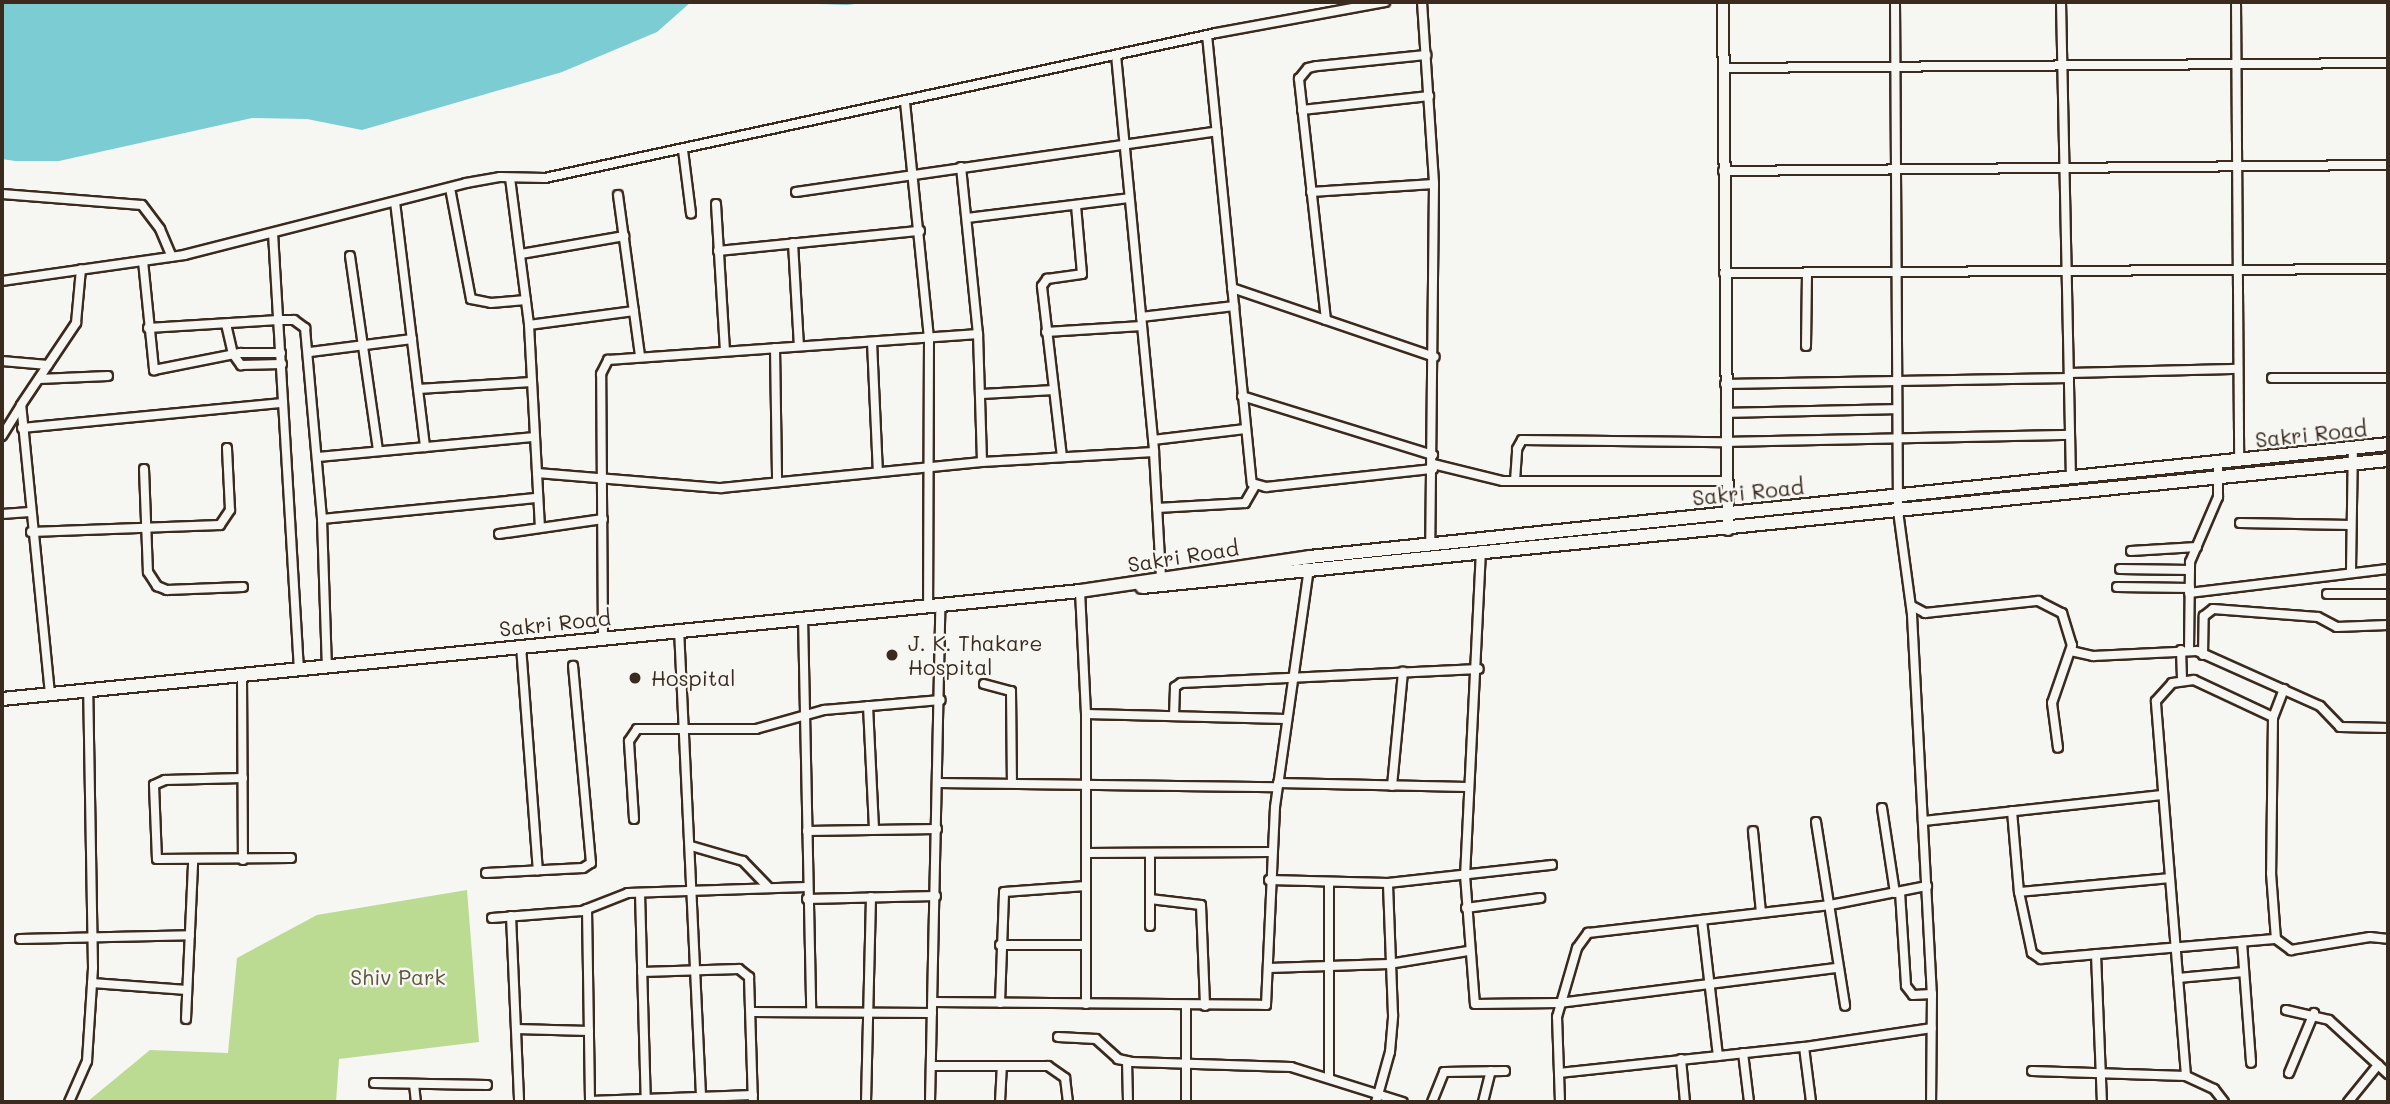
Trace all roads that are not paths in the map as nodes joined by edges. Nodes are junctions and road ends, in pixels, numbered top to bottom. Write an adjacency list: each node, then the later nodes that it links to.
1 (1385, 2): 7 (street)
2 (1422, 2): 9 (street)
3 (1723, 2): 13 (street)
4 (1895, 2): 14 (street)
5 (2061, 2): 12 (street)
6 (2236, 2): 11 (street)
7 (1207, 35): 8 (street); 18 (street)
8 (1116, 55): 16 (street); 19 (street)
9 (1426, 55): 15 (street); 17 (street)
10 (2388, 63): 11 (street)
11 (2238, 64): 12 (street); 22 (street)
12 (2061, 65): 14 (street); 24 (street)
13 (1723, 68): 14 (street); 26 (street)
14 (1893, 68): 25 (street)
15 (1429, 96): 17 (street); 29 (street)
16 (905, 102): 20 (street); 27 (street)
17 (1302, 110): 32 (street)
18 (1217, 131): 19 (street); 58 (street)
19 (1124, 144): 23 (street); 35 (street)
20 (683, 150): 28 (street); 39 (street)
21 (2388, 165): 22 (street)
22 (2239, 166): 24 (street); 56 (street)
23 (961, 167): 27 (street); 40 (street)
24 (2064, 168): 25 (street); 55 (street)
25 (1893, 169): 26 (street); 54 (street)
26 (1723, 171): 52 (street)
27 (914, 173): 31 (street); 41 (street)
28 (510, 178): 30 (street); 46 (street)
29 (1434, 184): 32 (street); 82 (street)
30 (450, 188): 36 (street); 59 (street)
31 (796, 192)
32 (1311, 192): 63 (street)
33 (2, 194): 48 (street)
34 (618, 195): 43 (street)
35 (1129, 198): 38 (street); 64 (street)
36 (395, 202): 42 (street); 70 (street)
37 (716, 204): 45 (street)
38 (1076, 206): 40 (street); 68 (street)
39 (691, 213)
40 (967, 218): 69 (street)
41 (920, 231): 44 (street); 71 (street)
42 (273, 233): 48 (street); 62 (street)
43 (624, 236): 46 (street); 61 (street)
44 (793, 243): 45 (street); 74 (street)
45 (718, 251): 77 (street)
46 (521, 254): 59 (street)
47 (350, 256): 73 (street)
48 (172, 257): 49 (street)
49 (143, 261): 50 (street); 67 (street)
50 (81, 269): 57 (street); 85 (street)
51 (2388, 270): 56 (street)
52 (1724, 273): 53 (street); 94 (street)
53 (1807, 273): 54 (street); 75 (street)
54 (1895, 273): 55 (street); 89 (street)
55 (2066, 273): 56 (street); 88 (street)
56 (2238, 274): 86 (street)
57 (2, 281)
58 (1232, 288): 60 (street); 63 (street)
59 (526, 300): 66 (street)
60 (1234, 306): 64 (street); 98 (street)
61 (634, 311): 66 (street); 81 (street)
62 (279, 320): 65 (street); 78 (street); 79 (street)
63 (1326, 320): 82 (street)
64 (1141, 321): 68 (street); 109 (street)
65 (226, 324): 67 (street); 80 (street)
66 (529, 325): 93 (street)
67 (148, 328): 80 (street)
68 (1046, 332): 96 (street)
69 (978, 334): 71 (street); 97 (street)
70 (412, 339): 73 (street); 95 (street)
71 (929, 339): 72 (street); 124 (street)
72 (872, 342): 74 (street); 128 (street)
73 (364, 345): 78 (street); 115 (street)
74 (799, 346): 76 (street)
75 (1806, 346)
76 (775, 348): 77 (street); 133 (street)
77 (725, 351): 81 (street)
78 (310, 352): 117 (street)
79 (281, 353): 80 (street); 84 (street)
80 (233, 355): 84 (street)
81 (640, 355): 129 (street)
82 (1435, 357): 122 (street)
83 (2, 361): 85 (street)
84 (282, 364): 99 (street)
85 (48, 365): 92 (street)
86 (2238, 369): 88 (street); 120 (street)
87 (108, 376): 92 (street)
88 (2069, 376): 89 (street); 105 (street)
89 (1897, 378): 94 (street); 101 (street)
90 (2272, 378): 91 (street)
91 (2388, 378)
92 (39, 379): 100 (street)
93 (532, 382): 95 (street); 107 (street)
94 (1726, 384): 102 (street)
95 (418, 389): 112 (street)
96 (1054, 390): 97 (street); 118 (street)
97 (982, 394): 121 (street)
98 (1242, 396): 104 (street); 122 (street)
99 (283, 403): 103 (street); 184 (street)
100 (21, 405): 103 (street); 106 (street)
101 (1897, 409): 102 (street); 108 (street)
102 (1726, 413): 110 (street)
103 (22, 428): 139 (street)
104 (1245, 429): 109 (street); 134 (street)
105 (2070, 435): 108 (street); 130 (street)
106 (2, 436)
107 (535, 437): 112 (street); 127 (street)
108 (1898, 439): 110 (street); 135 (street)
109 (1153, 440): 116 (street)
110 (1726, 442): 131 (street); 132 (street)
111 (2388, 444): 114 (main road, Sakri Road)
112 (425, 447): 115 (street)
113 (227, 448): 147 (street)
114 (2353, 448): 120 (main road, Sakri Road); 123 (street)
115 (378, 452): 117 (street)
116 (1154, 452): 118 (street); 137 (street)
117 (318, 457): 142 (street)
118 (1062, 457): 121 (street)
119 (2388, 460): 123 (main road, Sakri Road)
120 (2239, 461): 126 (main road, Sakri Road)
121 (982, 463): 124 (street)
122 (1433, 463): 131 (street); 134 (street); 152 (street)
123 (2353, 463): 126 (main road, Sakri Road); 145 (street)
124 (930, 467): 128 (street); 171 (street)
125 (144, 469): 147 (street)
126 (2218, 469): 130 (main road, Sakri Road); 138 (main road, Sakri Road); 153 (street)
127 (537, 472): 129 (street); 136 (street)
128 (878, 472): 133 (street)
129 (603, 477): 133 (street); 143 (street)
130 (2071, 477): 135 (main road, Sakri Road)
131 (1515, 481): 132 (street)
132 (1726, 481): 141 (street)
133 (777, 482)
134 (1255, 486): 137 (street)
135 (1898, 496): 138 (street); 141 (main road, Sakri Road)
136 (538, 498): 142 (street); 146 (street)
137 (1157, 508): 163 (street)
138 (1898, 511): 148 (main road, Sakri Road); 172 (street)
139 (30, 512): 140 (street); 149 (street)
140 (2, 514)
141 (1728, 514): 148 (street); 151 (main road, Sakri Road)
142 (322, 519): 182 (street)
143 (603, 519): 146 (street); 176 (street)
144 (2240, 523): 145 (street)
145 (2351, 525): 161 (street)
146 (540, 528): 150 (street)
147 (145, 530): 149 (street); 164 (street)
148 (1728, 530): 155 (main road, Sakri Road)
149 (32, 532): 192 (street)
150 (499, 534)
151 (1482, 540): 152 (main road, Sakri Road); 155 (street)
152 (1430, 545): 156 (main road, Sakri Road); 157 (street)
153 (2197, 547): 154 (street); 159 (street)
154 (2131, 551)
155 (1481, 554): 157 (main road, Sakri Road); 183 (street)
156 (1310, 557): 162 (street); 163 (main road, Sakri Road)
157 (1428, 559): 162 (main road, Sakri Road)
158 (2120, 569): 159 (street)
159 (2190, 569): 167 (street)
160 (2388, 569): 161 (street)
161 (2351, 570): 167 (street)
162 (1308, 571): 165 (main road, Sakri Road); 187 (street)
163 (1161, 577): 165 (main road, Sakri Road)
164 (243, 587)
165 (1112, 587): 168 (main road, Sakri Road)
166 (2117, 587): 167 (street)
167 (2190, 590): 178 (street)
168 (1080, 591): 171 (main road, Sakri Road); 198 (street)
169 (2327, 594): 170 (street)
170 (2388, 594)
171 (934, 604): 173 (main road, Sakri Road); 194 (street)
172 (1911, 611): 179 (street); 215 (street)
173 (803, 617): 175 (main road, Sakri Road); 197 (street)
174 (2388, 625): 180 (street)
175 (679, 629): 176 (main road, Sakri Road); 202 (street)
176 (603, 637): 177 (main road, Sakri Road)
177 (520, 646): 182 (main road, Sakri Road); 229 (street)
178 (2184, 651): 179 (street); 180 (street); 188 (street)
179 (2070, 654): 203 (street)
180 (2203, 655): 191 (street)
181 (573, 666): 229 (street)
182 (327, 668): 184 (main road, Sakri Road)
183 (1479, 669): 185 (street); 210 (street)
184 (299, 670): 186 (main road, Sakri Road)
185 (1403, 672): 187 (street); 209 (street)
186 (242, 676): 190 (main road, Sakri Road); 204 (street)
187 (1293, 676): 199 (street); 200 (street)
188 (2182, 679): 196 (street); 211 (street)
189 (984, 684): 206 (street)
190 (88, 690): 192 (main road, Sakri Road); 258 (street)
191 (2283, 691): 196 (street); 201 (street)
192 (50, 694): 193 (main road, Sakri Road)
193 (2, 699)
194 (941, 700): 195 (street); 205 (street)
195 (868, 706): 197 (street); 218 (street)
196 (2273, 713): 260 (street)
197 (807, 714): 202 (street); 219 (street)
198 (1086, 714): 199 (street); 207 (street)
199 (1174, 716): 200 (street)
200 (1286, 719): 208 (street)
201 (2388, 729)
202 (685, 730): 214 (street); 221 (street)
203 (2058, 748)
204 (243, 778): 226 (street); 227 (street)
205 (939, 783): 206 (street); 217 (street)
206 (1012, 783): 207 (street)
207 (1086, 783): 208 (street); 223 (street)
208 (1278, 785): 209 (street); 222 (street)
209 (1392, 786): 210 (street)
210 (1467, 786): 231 (street)
211 (2163, 795): 213 (street); 232 (street)
212 (1882, 808): 243 (street)
213 (2012, 811): 215 (street); 241 (street)
214 (634, 819)
215 (1923, 821): 237 (street)
216 (1816, 822): 249 (street)
217 (937, 829): 218 (street); 245 (street)
218 (874, 830): 219 (street)
219 (807, 831): 238 (street)
220 (1753, 831): 252 (street)
221 (691, 846): 239 (street); 240 (street)
222 (1271, 852): 224 (street); 233 (street)
223 (1086, 853): 224 (street); 236 (street)
224 (1150, 853): 247 (street)
225 (291, 858): 226 (street)
226 (243, 860): 227 (street)
227 (193, 862): 257 (street)
228 (1552, 864): 231 (street)
229 (538, 870): 230 (street)
230 (486, 873)
231 (1465, 875): 235 (street); 250 (street)
232 (2169, 878): 241 (street); 265 (street)
233 (1269, 880): 234 (street); 270 (street)
234 (1329, 882): 235 (street); 269 (street)
235 (1388, 883): 268 (street)
236 (1086, 886): 263 (street); 264 (street)
237 (1927, 886): 243 (street); 279 (street)
238 (807, 887): 239 (street); 248 (street)
239 (769, 888): 240 (street)
240 (694, 890): 242 (street); 272 (street)
241 (2019, 892): 267 (street)
242 (640, 893): 251 (street); 273 (street)
243 (1897, 893): 249 (street); 279 (street)
244 (871, 897): 245 (street); 248 (street); 290 (street)
245 (936, 897): 280 (street)
246 (1540, 898): 250 (street)
247 (1150, 899): 256 (street); 285 (street)
248 (807, 900): 289 (street)
249 (1830, 905): 252 (street); 271 (street)
250 (1466, 908): 266 (street)
251 (587, 909): 253 (street); 296 (street)
252 (1761, 913): 255 (street)
253 (511, 916): 254 (street); 295 (street)
254 (492, 918)
255 (1702, 920): 277 (street); 282 (street)
256 (1150, 926)
257 (190, 934): 258 (street); 278 (street)
258 (92, 937): 259 (street); 276 (street)
259 (20, 939)
260 (2276, 939): 261 (street); 262 (street)
261 (2388, 939)
262 (2242, 942): 265 (street); 274 (street)
263 (1000, 945): 264 (street); 281 (street)
264 (1086, 945): 283 (street)
265 (2175, 946): 267 (street); 275 (street)
266 (1468, 951): 268 (street); 282 (street)
267 (2096, 954): 311 (street)
268 (1389, 964): 269 (street); 321 (street)
269 (1327, 966): 270 (street); 316 (street)
270 (1269, 968): 285 (street)
271 (1838, 968): 277 (street); 286 (street)
272 (696, 971): 273 (street); 288 (street); 322 (street)
273 (642, 972): 323 (street)
274 (2244, 972): 275 (street); 304 (street)
275 (2178, 978): 315 (street)
276 (92, 983): 278 (street); 324 (street)
277 (1708, 984): 282 (street); 300 (street)
278 (187, 990): 293 (street)
279 (1932, 994): 294 (street)
280 (933, 1002): 281 (street); 291 (street)
281 (1000, 1003): 283 (street)
282 (1559, 1003): 312 (street)
283 (1086, 1004): 284 (street)
284 (1186, 1006): 285 (street); 303 (street)
285 (1205, 1006)
286 (1845, 1006)
287 (2286, 1010): 292 (street)
288 (752, 1012): 289 (street); 320 (street)
289 (811, 1012): 290 (street)
290 (867, 1013): 291 (street); 328 (street)
291 (932, 1013): 306 (street)
292 (2314, 1013): 305 (street); 313 (street)
293 (186, 1019)
294 (1932, 1028): 298 (street); 341 (street)
295 (516, 1029): 296 (street); 326 (street)
296 (589, 1031): 327 (street)
297 (1058, 1037): 302 (street)
298 (1804, 1047): 299 (street); 340 (street)
299 (1743, 1053): 300 (street); 339 (street)
300 (1718, 1056): 301 (street)
301 (1681, 1059): 312 (street); 338 (street)
302 (1127, 1061): 303 (street); 332 (street)
303 (1186, 1062): 316 (street); 333 (street)
304 (2251, 1063)
305 (2378, 1065): 314 (street); 344 (street)
306 (931, 1066): 307 (street); 329 (street)
307 (1002, 1066): 330 (street); 331 (street)
308 (1491, 1071): 309 (street); 335 (street); 336 (street)
309 (1505, 1071)
310 (2032, 1071): 311 (street)
311 (2101, 1071): 315 (street); 342 (street)
312 (1559, 1073): 337 (street)
313 (2289, 1073)
314 (2388, 1074)
315 (2186, 1076): 343 (street)
316 (1329, 1077): 321 (street)
317 (374, 1083): 318 (street)
318 (414, 1084): 319 (street); 325 (street)
319 (486, 1084)
320 (753, 1099): 322 (street)
321 (1377, 1099): 334 (street)
322 (700, 1100): 323 (street)
323 (646, 1101): 327 (street)
324 (69, 1102)
325 (416, 1102)
326 (519, 1102)
327 (590, 1102)
328 (866, 1102)
329 (930, 1102)
330 (1000, 1102)
331 (1068, 1102)
332 (1128, 1102)
333 (1186, 1102)
334 (1403, 1102)
335 (1432, 1102)
336 (1483, 1102)
337 (1560, 1102)
338 (1685, 1102)
339 (1749, 1102)
340 (1811, 1102)
341 (1931, 1102)
342 (2102, 1102)
343 (2224, 1102)
344 (2348, 1102)

